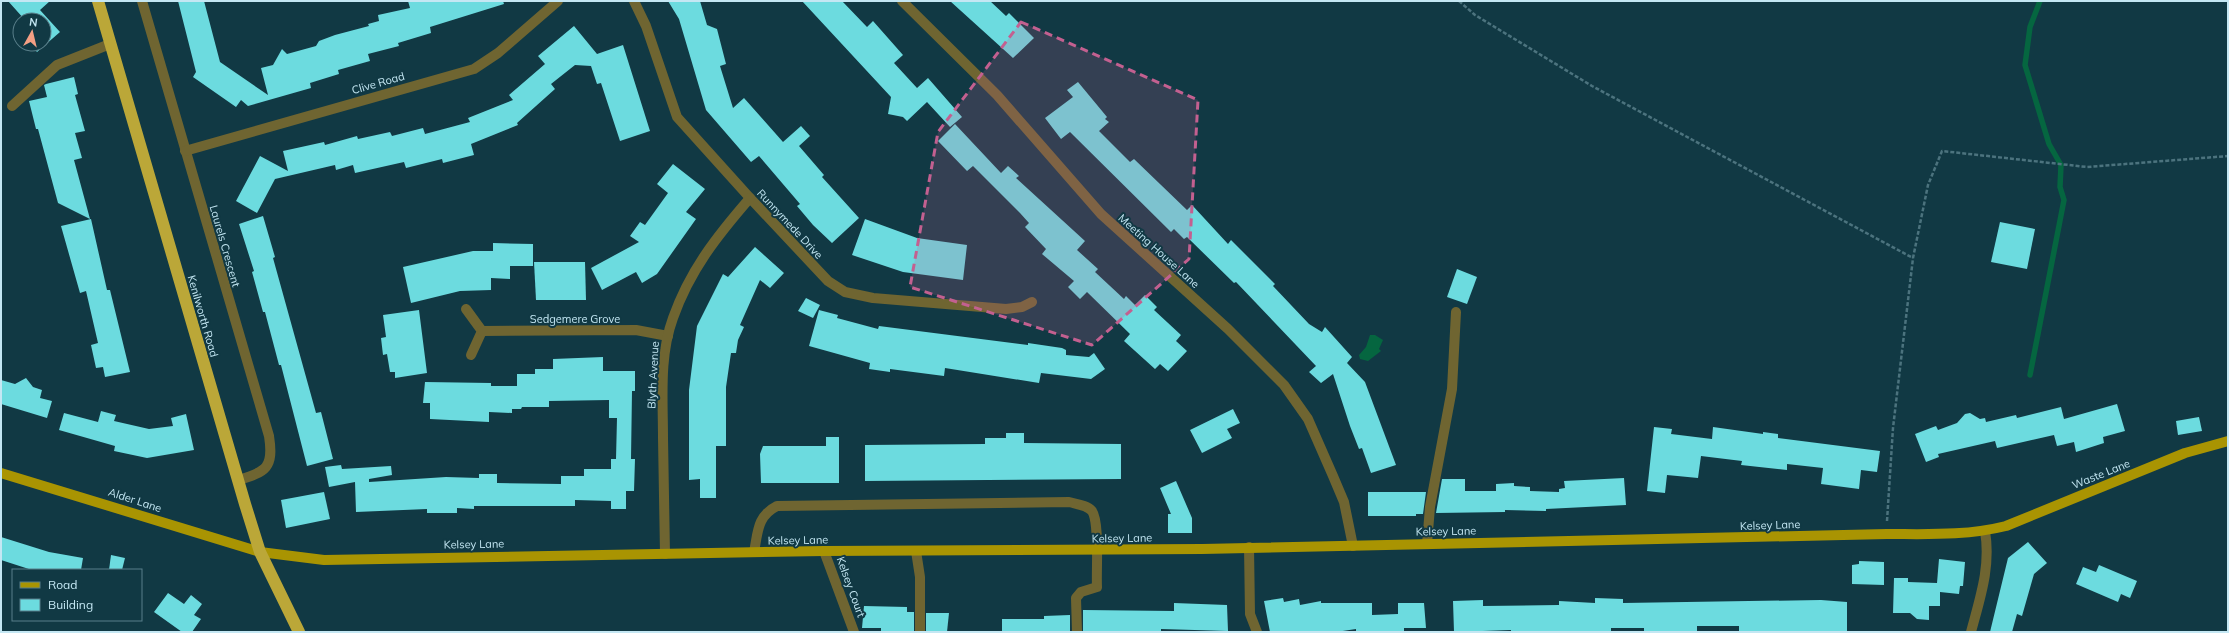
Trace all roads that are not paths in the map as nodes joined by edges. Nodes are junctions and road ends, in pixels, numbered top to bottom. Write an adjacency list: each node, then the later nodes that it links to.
1 (98, 1): 6 (highway, Kenilworth Road)
2 (142, 1): 8 (street, Laurels Crescent)
3 (558, 1): 8 (street, Clive Road)
4 (634, 1): 9 (street, Runnymede Drive)
5 (902, 1): 21 (street, Meeting House Lane)
6 (110, 44): 7 (street); 18 (highway, Kenilworth Road)
7 (12, 106)
8 (185, 151): 18 (street, Laurels Crescent)
9 (750, 198): 10 (street, Runnymede Drive); 14 (street, Blyth Avenue)
10 (1032, 302)
11 (466, 308): 13 (street)
12 (1456, 312): 20 (street)
13 (482, 331): 14 (street, Sedgemere Grove); 15 (street)
14 (668, 336): 28 (street, Blyth Avenue)
15 (471, 355)
16 (2228, 441): 19 (main road, Waste Lane)
17 (1, 473): 26 (main road, Alder Lane)
18 (238, 480): 26 (highway, Kenilworth Road)
19 (1984, 531): 20 (main road, Kelsey Lane); 34 (street)
20 (1427, 544): 21 (main road, Kelsey Lane)
21 (1353, 546): 22 (main road, Kelsey Lane)
22 (1249, 547): 23 (main road, Kelsey Lane); 33 (street)
23 (1096, 550): 25 (main road, Kelsey Lane); 27 (street); 32 (street)
24 (824, 551): 25 (main road, Kelsey Lane); 27 (main road, Kelsey Lane); 30 (street, Kelsey Court)
25 (916, 551): 31 (street)
26 (260, 552): 28 (main road, Kelsey Lane); 29 (highway, Kenilworth Road)
27 (754, 552): 28 (main road, Kelsey Lane)
28 (665, 554)
29 (299, 632)
30 (854, 632)
31 (920, 632)
32 (1077, 632)
33 (1257, 632)
34 (1971, 632)

